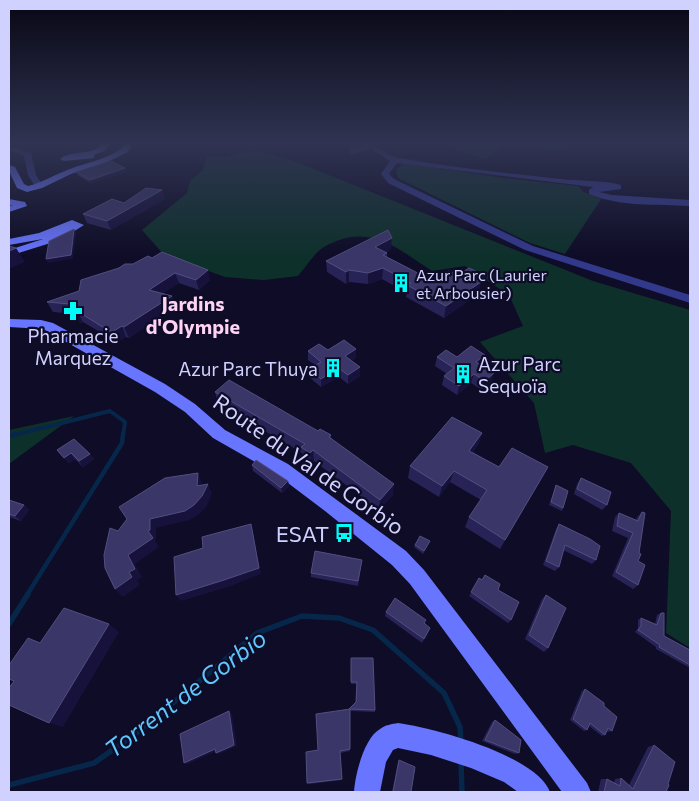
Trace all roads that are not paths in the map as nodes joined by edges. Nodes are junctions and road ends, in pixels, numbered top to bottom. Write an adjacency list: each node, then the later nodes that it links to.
1 (17, 180): 6 (street)
2 (35, 180): 6 (street)
3 (51, 180): 6 (street)
4 (390, 180): 12 (street)
5 (553, 180): 8 (street)
6 (39, 186)
7 (9, 202): 9 (street)
8 (690, 203)
9 (9, 209)
10 (9, 242): 11 (street)
11 (9, 253)
12 (690, 299)
13 (9, 323): 16 (street, Route du Val de Gorbio)
14 (367, 792): 15 (street)
15 (537, 792)
16 (578, 792)

